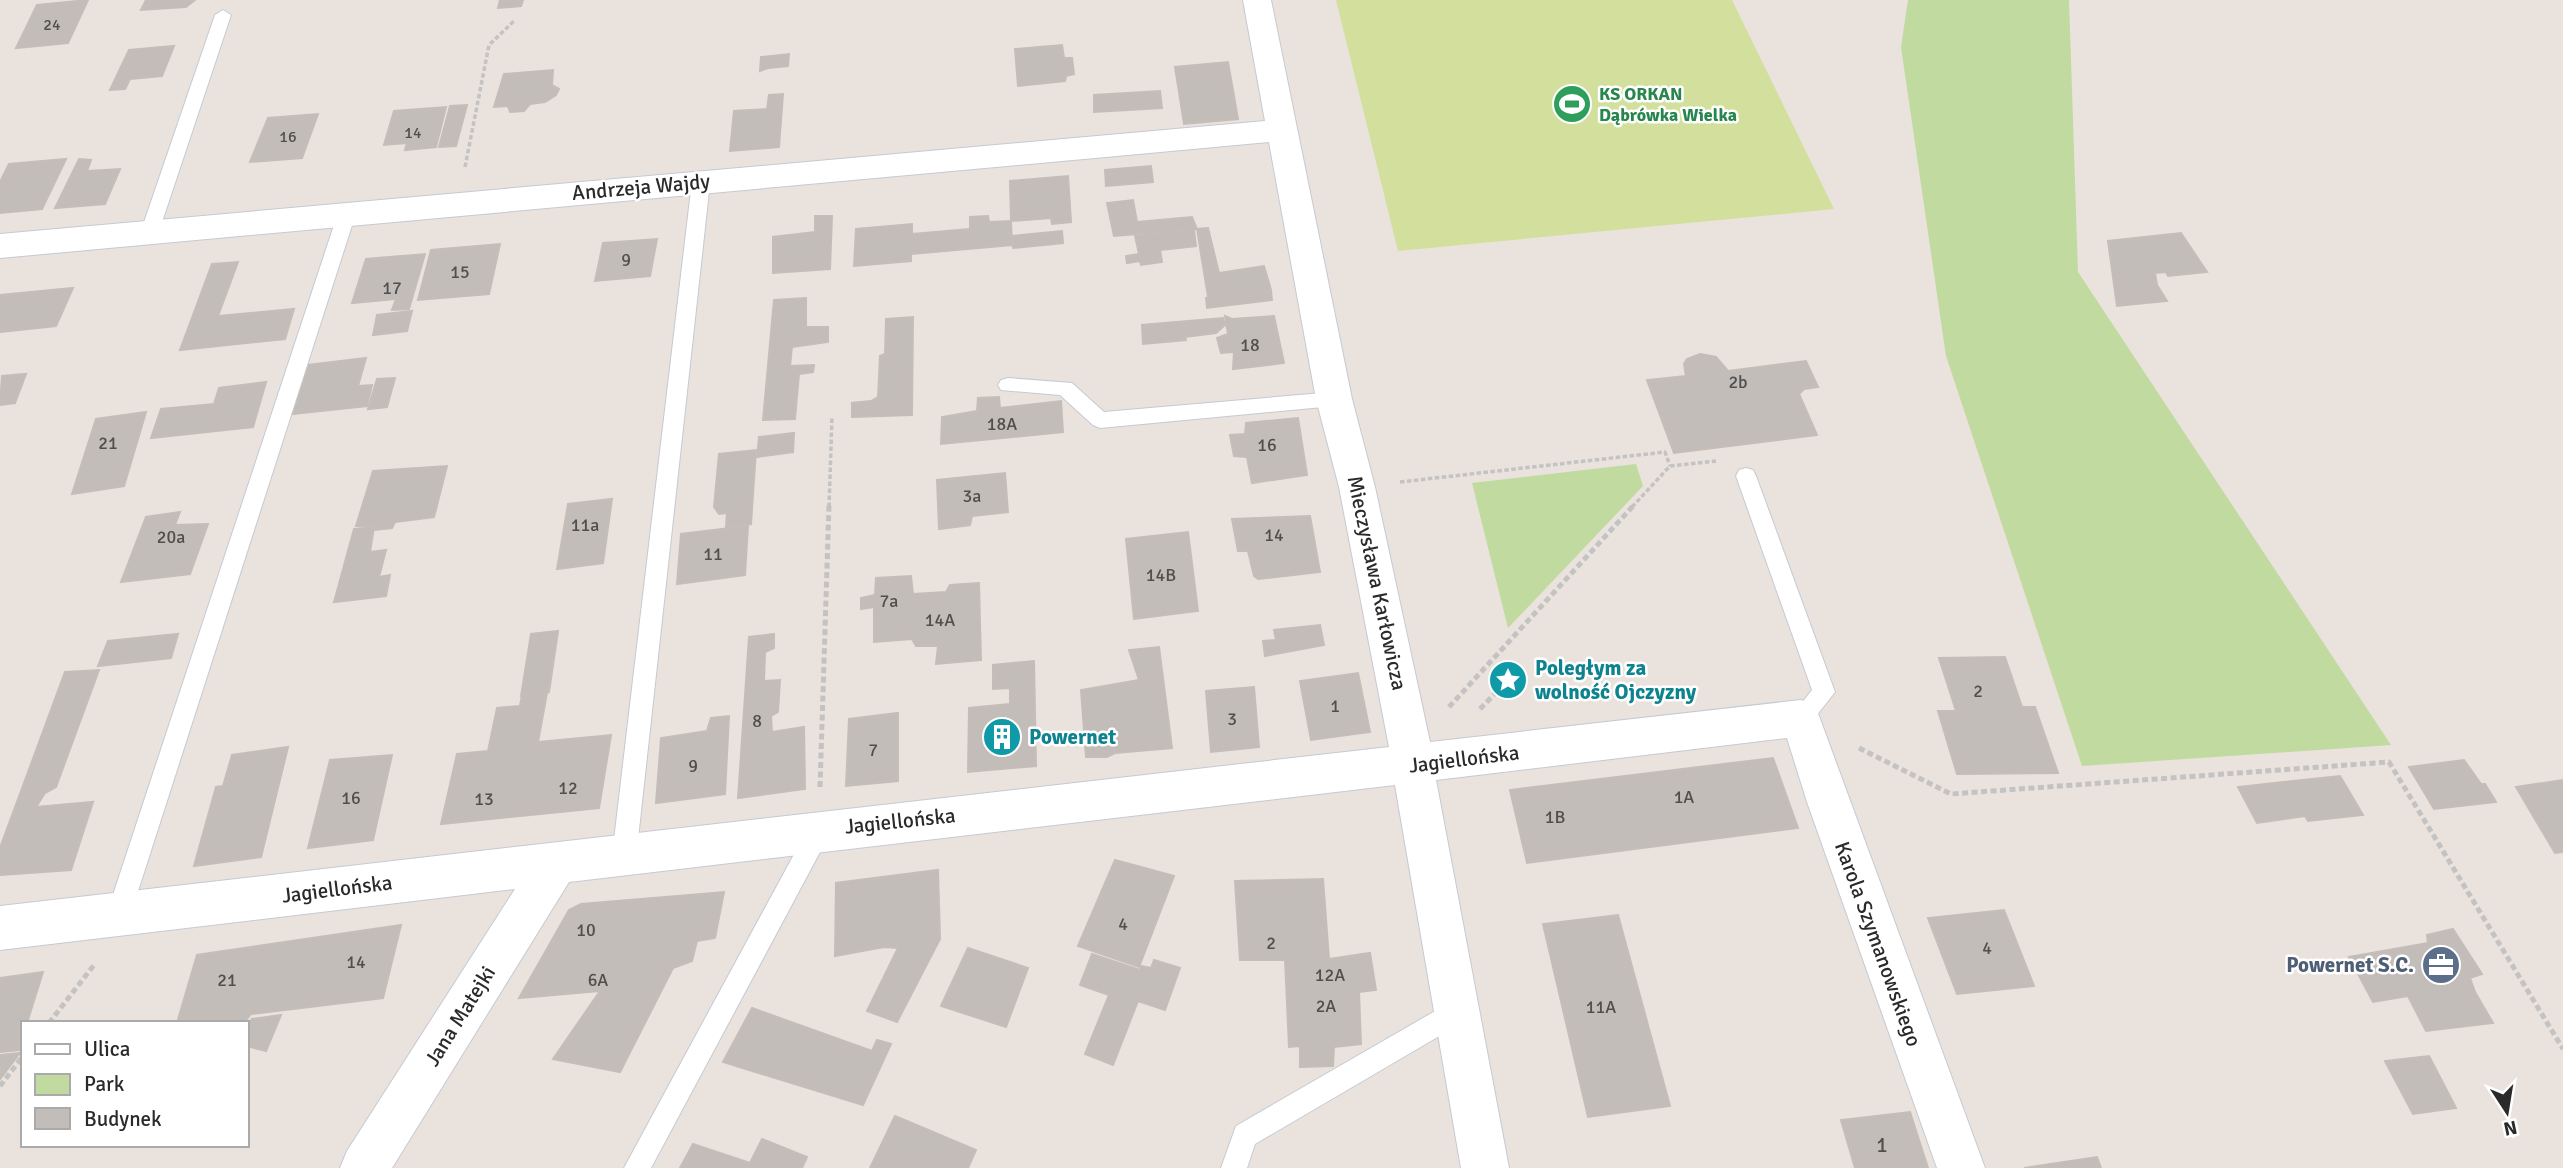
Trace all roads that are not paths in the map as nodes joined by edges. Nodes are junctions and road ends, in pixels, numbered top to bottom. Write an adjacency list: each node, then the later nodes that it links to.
1 (1257, 0): 3 (street, Mieczysława Karłowicza)
2 (223, 15): 6 (lane)
3 (1282, 130): 4 (street, Andrzeja Wajdy); 9 (street, Mieczysława Karłowicza)
4 (701, 182): 5 (street, Andrzeja Wajdy); 14 (lane)
5 (347, 213): 6 (street, Andrzeja Wajdy); 16 (lane)
6 (150, 231): 7 (street, Andrzeja Wajdy)
7 (0, 246)
8 (1008, 385): 9 (lane)
9 (1334, 399): 12 (street, Mieczysława Karłowicza)
10 (1746, 476): 11 (lane)
11 (1801, 718): 12 (street, Jagiellońska); 23 (street, Karola Szymanowskiego)
12 (1410, 747): 13 (street, Jagiellońska); 18 (street, Mieczysława Karłowicza)
13 (819, 830): 14 (street, Jagiellońska); 20 (lane)
14 (624, 857): 15 (street, Jagiellońska)
15 (556, 864): 16 (street, Jagiellońska); 19 (street, Jana Matejki)
16 (119, 914): 17 (street, Jagiellońska)
17 (0, 928)
18 (1456, 1012): 21 (lane); 22 (street, Mieczysława Karłowicza)
19 (364, 1168)
20 (637, 1168)
21 (1234, 1168)
22 (1485, 1168)
23 (1961, 1168)

